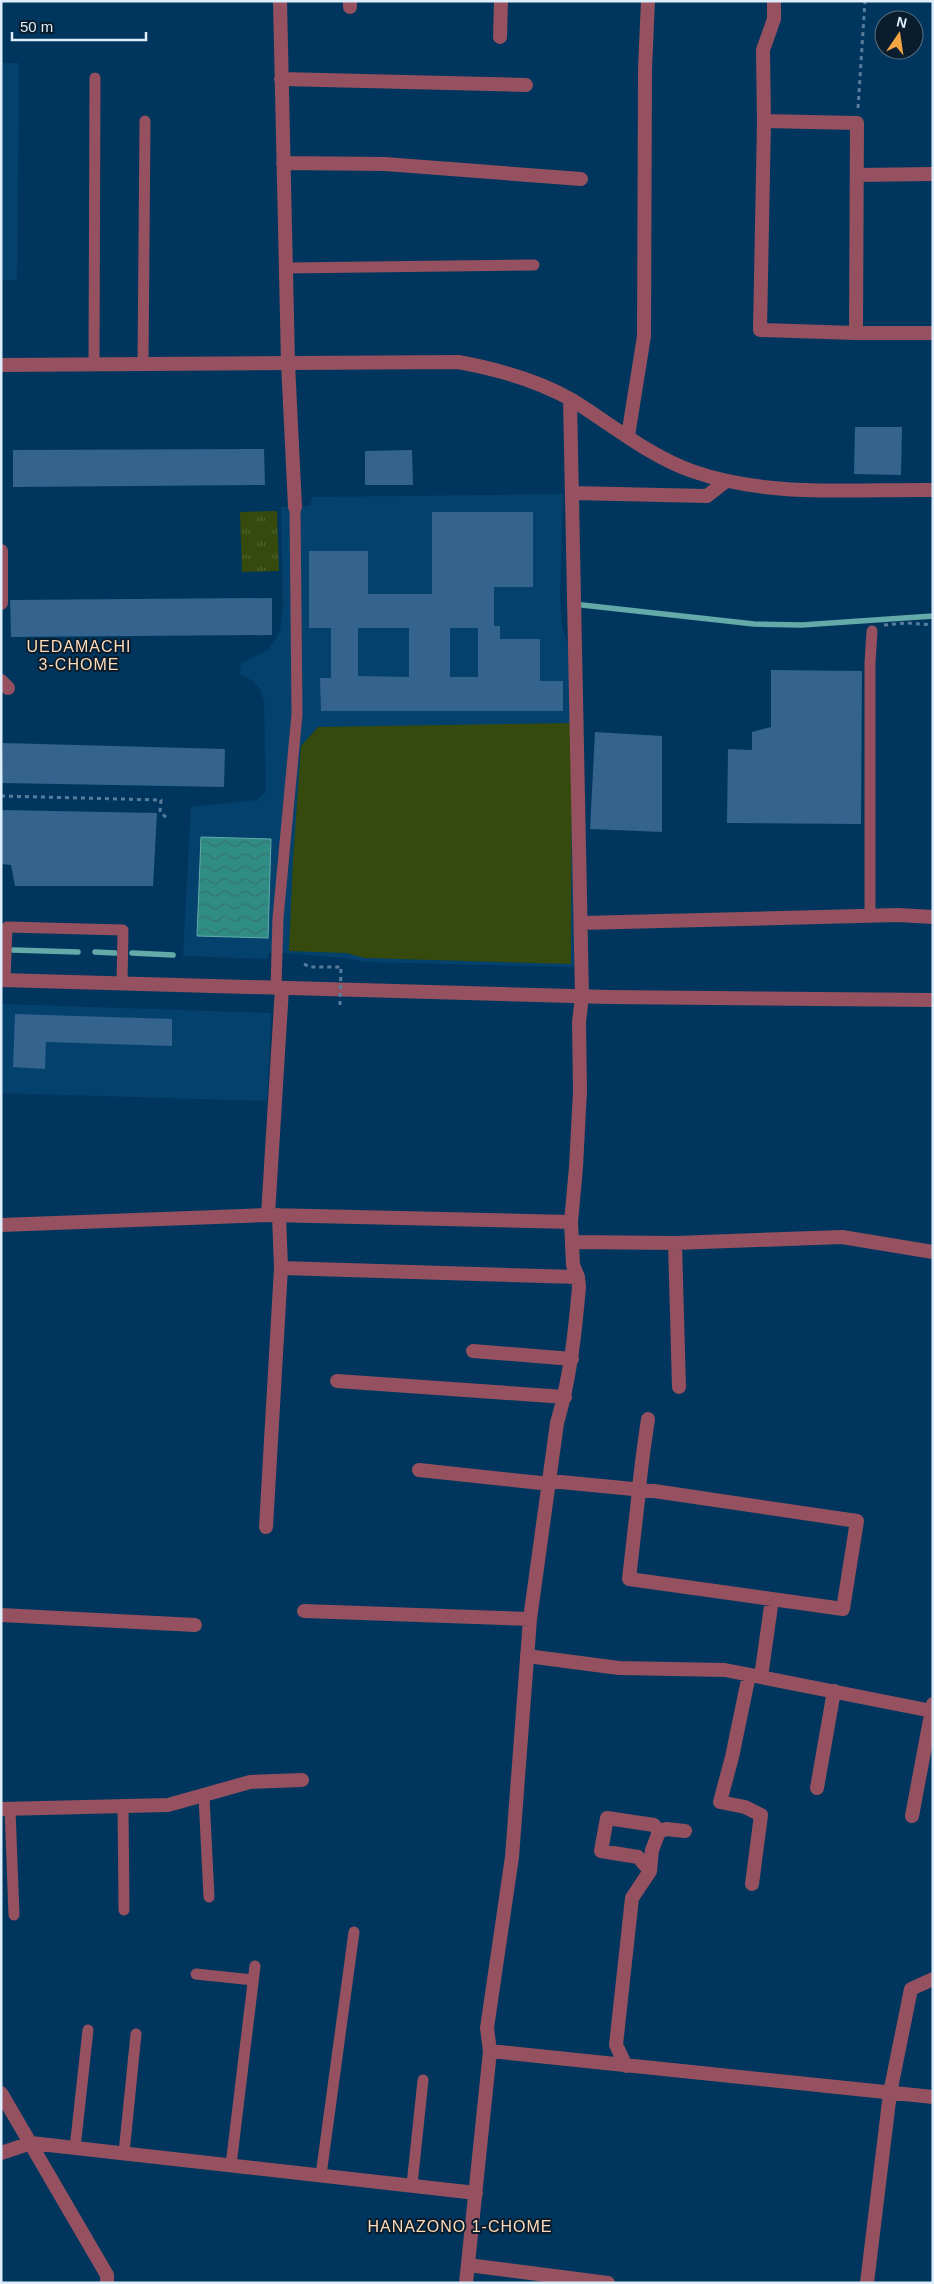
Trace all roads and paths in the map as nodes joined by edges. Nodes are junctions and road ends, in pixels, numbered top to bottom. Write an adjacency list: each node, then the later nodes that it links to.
1 (280, 1): 8 (street)
2 (501, 1): 6 (street)
3 (648, 1): 26 (street)
4 (774, 1): 10 (street)
5 (865, 1): 12 (path)
6 (500, 37)
7 (95, 78): 23 (lane)
8 (281, 79): 9 (street); 13 (street)
9 (526, 85)
10 (764, 120): 12 (street); 19 (street)
11 (145, 121): 24 (lane)
12 (857, 123): 15 (street)
13 (283, 163): 16 (street); 18 (street)
14 (933, 174): 15 (street)
15 (857, 175): 19 (street)
16 (581, 179)
17 (534, 265): 18 (lane)
18 (286, 268): 21 (street)
19 (856, 333): 20 (street)
20 (933, 333)
21 (288, 363): 24 (street); 25 (street); 30 (street)
22 (1, 364): 23 (street)
23 (94, 364): 24 (street)
24 (143, 364)
25 (570, 400): 26 (street); 29 (street)
26 (628, 436): 27 (street)
27 (726, 481): 28 (street); 29 (street)
28 (933, 490)
29 (572, 493): 39 (street)
30 (295, 507): 43 (lane)
31 (1, 551): 32 (street)
32 (1, 603)
33 (933, 625): 34 (path)
34 (872, 631): 37 (lane)
35 (1, 796): 36 (path)
36 (168, 819)
37 (870, 916): 38 (street); 39 (street)
38 (933, 917)
39 (581, 923): 44 (street)
40 (304, 964): 46 (path, bridge)
41 (3, 980): 42 (street); 42 (lane)
42 (122, 984): 43 (street)
43 (279, 988): 44 (street); 47 (street)
44 (582, 996): 45 (street); 48 (street)
45 (933, 1000)
46 (340, 1005)
47 (274, 1215): 48 (street); 49 (street); 53 (street)
48 (571, 1222): 50 (street)
49 (1, 1225)
50 (572, 1242): 51 (street); 54 (street)
51 (675, 1243): 52 (street); 58 (street)
52 (933, 1252)
53 (281, 1268): 54 (street); 64 (street)
54 (578, 1276): 56 (street)
55 (473, 1351): 56 (street)
56 (572, 1359): 59 (street)
57 (337, 1381): 59 (street)
58 (679, 1387)
59 (565, 1397): 62 (street)
60 (648, 1419): 63 (street)
61 (419, 1470): 62 (street)
62 (550, 1482): 63 (street); 68 (street)
63 (639, 1491): 65 (street); 65 (street)
64 (266, 1527)
65 (772, 1599): 71 (street)
66 (304, 1611): 68 (street)
67 (1, 1615): 69 (street)
68 (530, 1619): 70 (street)
69 (195, 1625)
70 (527, 1656): 71 (street); 94 (street)
71 (755, 1676): 72 (street); 83 (street)
72 (834, 1692): 73 (street); 75 (street)
73 (932, 1707): 79 (street)
74 (302, 1780): 76 (street)
75 (817, 1788)
76 (204, 1796): 77 (street); 84 (lane)
77 (123, 1807): 78 (street); 85 (lane)
78 (6, 1809): 86 (lane)
79 (912, 1816)
80 (685, 1831): 81 (street)
81 (659, 1832): 82 (street); 82 (street)
82 (650, 1871): 95 (street)
83 (752, 1884)
84 (209, 1897)
85 (124, 1910)
86 (14, 1915)
87 (354, 1932): 105 (lane)
88 (254, 1966): 91 (lane)
89 (196, 1974): 91 (lane)
90 (933, 1979): 98 (street)
91 (253, 1980): 104 (lane)
92 (88, 2030): 101 (lane)
93 (136, 2034): 103 (lane)
94 (490, 2051): 95 (street); 107 (street)
95 (626, 2066): 98 (street)
96 (423, 2080): 106 (lane)
97 (1, 2093): 100 (street)
98 (890, 2093): 99 (street); 112 (street)
99 (933, 2097)
100 (31, 2143): 101 (street); 102 (street); 109 (street)
101 (76, 2148): 103 (street)
102 (1, 2153)
103 (124, 2153): 104 (street)
104 (231, 2165): 105 (street)
105 (322, 2175): 106 (street)
106 (412, 2185): 107 (street)
107 (476, 2193): 108 (street)
108 (468, 2265): 110 (street); 111 (street)
109 (107, 2283)
110 (466, 2283)
111 (608, 2283)
112 (867, 2283)

